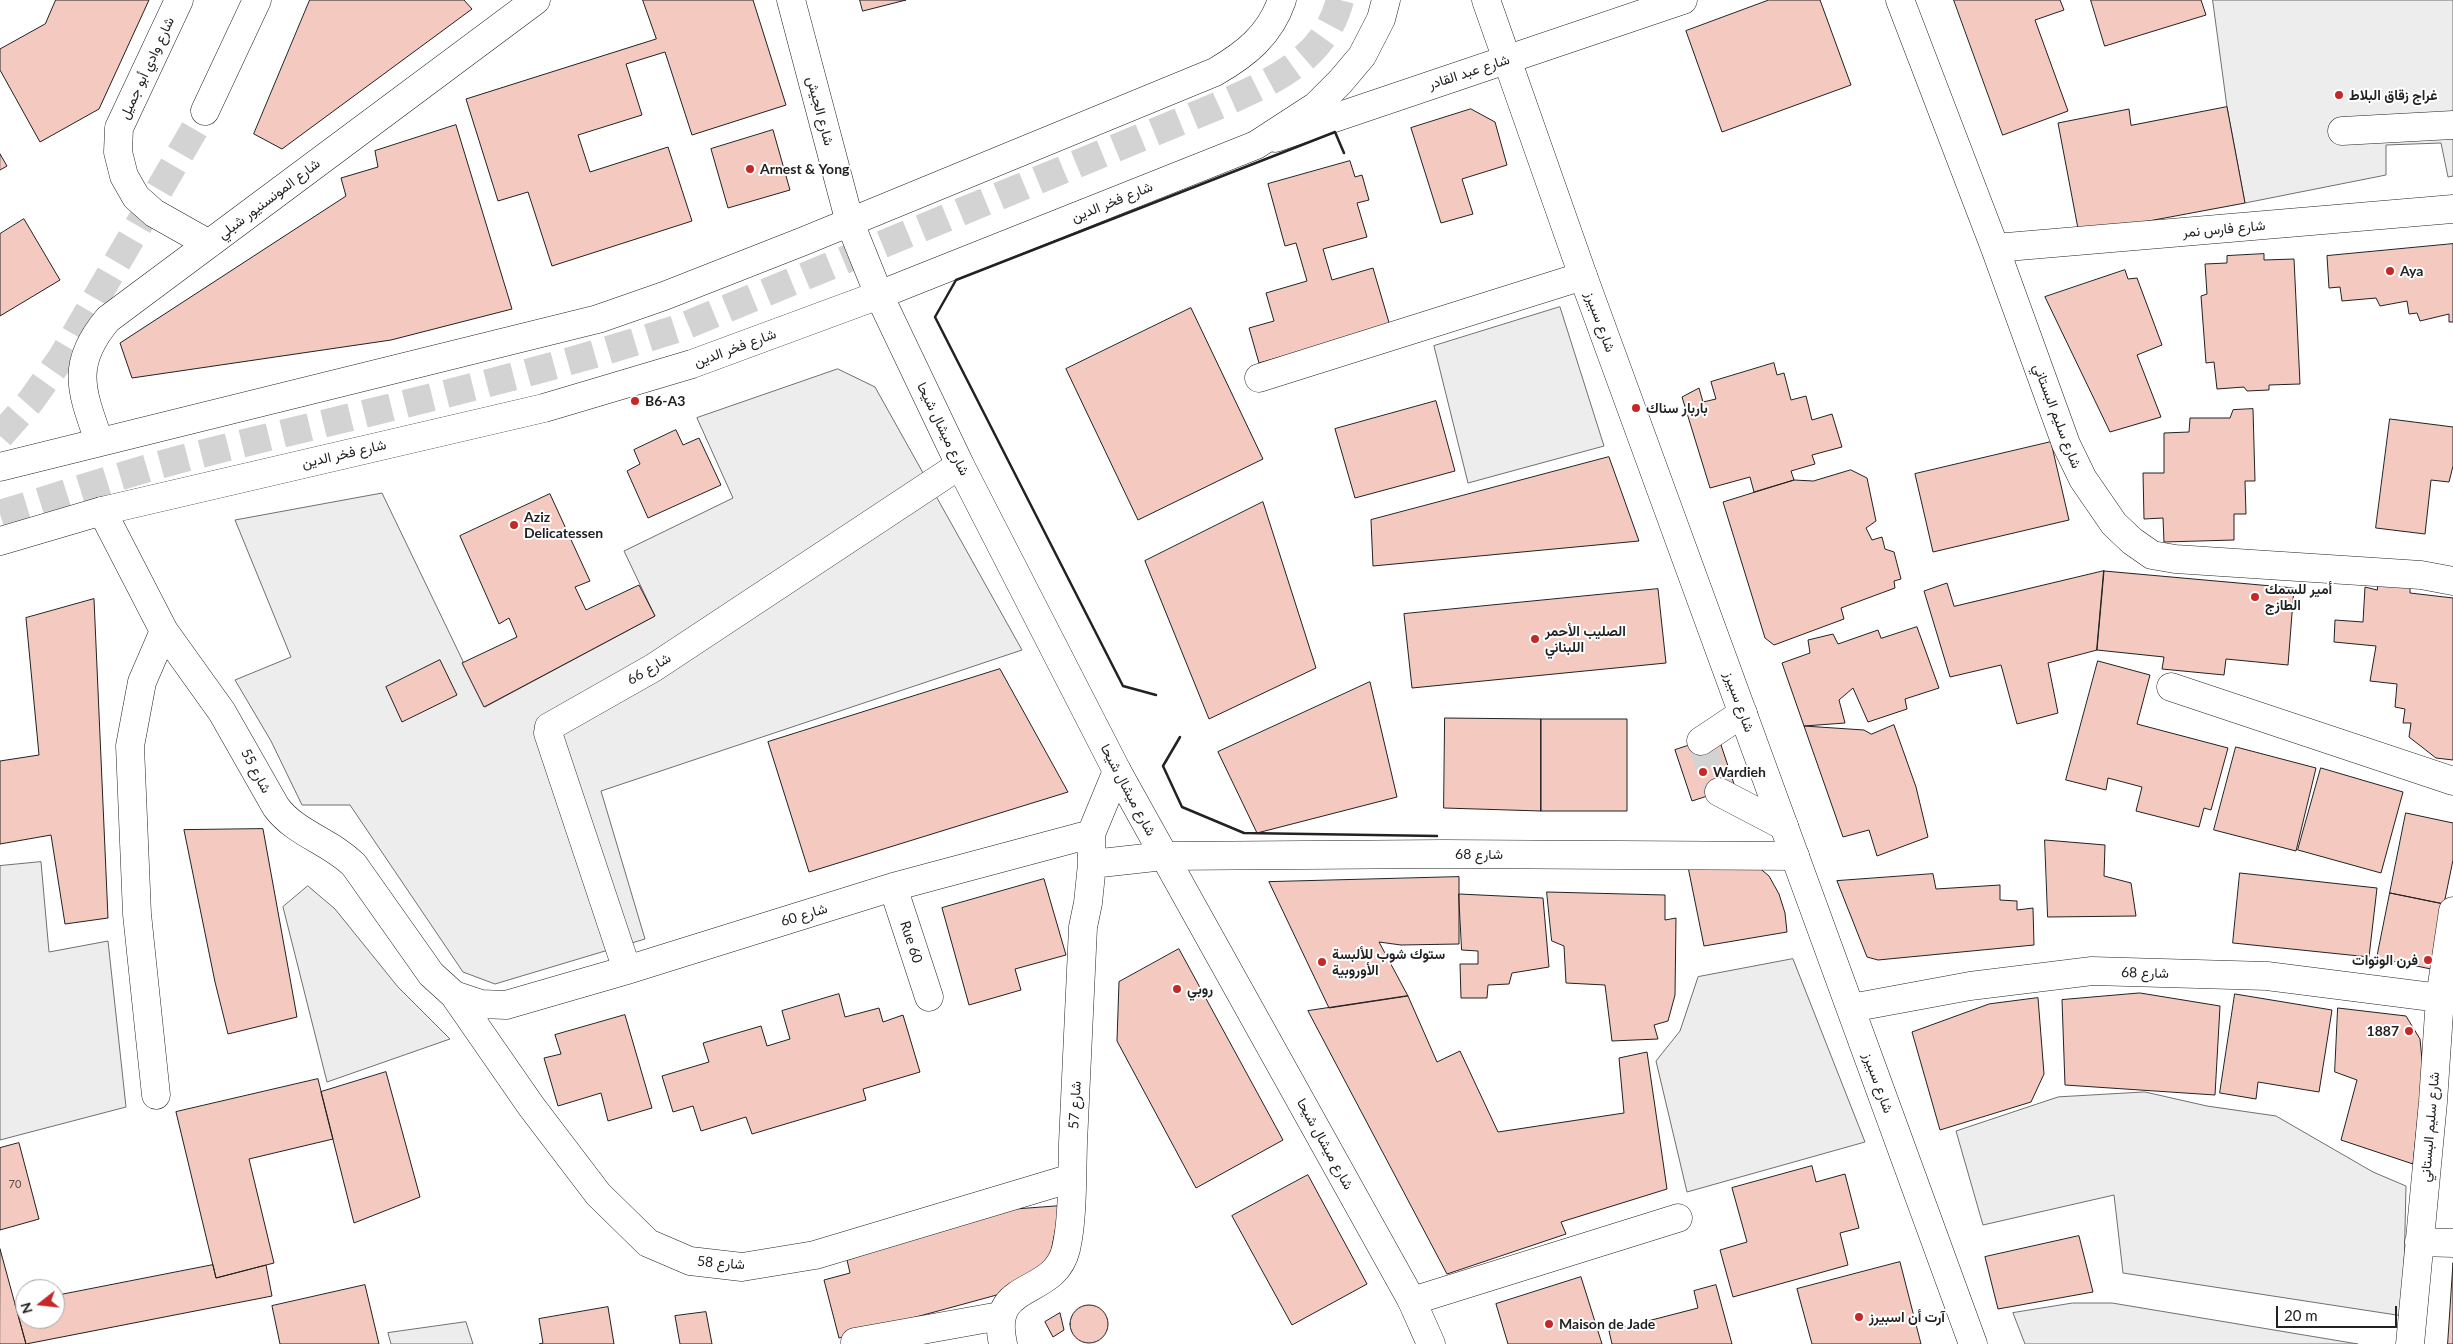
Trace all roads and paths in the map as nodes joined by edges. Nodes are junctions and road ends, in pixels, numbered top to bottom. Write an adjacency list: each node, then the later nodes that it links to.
1 (179, 0): 17 (main road, شارع وادي أبو جميل)
2 (257, 0): 11 (main road)
3 (536, 0): 17 (main road, شارع المونسنيور شبلي)
4 (791, 0): 16 (main road, شارع الجيش)
5 (1282, 0): 16 (main road)
6 (1386, 0): 14 (main road, شارع فخر الدين)
7 (1486, 0): 10 (main road, شارع سبيرز)
8 (1683, 0): 10 (main road, شارع عبد القادر)
9 (1900, 0): 18 (main road, شارع سليم البستاني)
10 (1507, 60): 14 (main road, شارع عبد القادر); 19 (main road, شارع سبيرز)
11 (205, 111)
12 (2453, 126): 13 (main road)
13 (2342, 131)
14 (1256, 145): 20 (main road, شارع فخر الدين)
15 (2453, 209): 18 (main road, شارع فارس نمر)
16 (850, 223): 20 (main road, شارع ميشال شيحا); 22 (main road)
17 (209, 244): 22 (main road, شارع المونسنيور شبلي)
18 (1995, 248): 27 (main road, شارع سليم البستاني)
19 (1583, 276): 21 (main road); 30 (main road, شارع سبيرز)
20 (879, 295): 23 (main road, شارع ميشال شيحا); 25 (main road, شارع فخر الدين)
21 (1259, 378)
22 (99, 441): 24 (main road)
23 (960, 465): 32 (main road, شارع ميشال شيحا); 42 (main road, شارع 66)
24 (0, 467)
25 (102, 511): 26 (main road, شارع فخر الدين); 28 (main road, شارع 55)
26 (0, 542)
27 (2453, 581)
28 (164, 631): 43 (main road, شارع 55); 47 (main road)
29 (2171, 687): 33 (main road)
30 (1743, 713): 31 (main road); 35 (main road, شارع سبيرز)
31 (1701, 741)
32 (1117, 771): 36 (main road); 37 (main road, شارع ميشال شيحا)
33 (2453, 781)
34 (1719, 792): 35 (main road)
35 (1784, 826): 38 (main road, شارع سبيرز)
36 (1091, 834): 39 (main road, شارع 57); 40 (main road, شارع 60)
37 (1164, 856): 38 (main road, شارع 68); 39 (main road); 52 (main road, شارع ميشال شيحا)
38 (1795, 856): 46 (main road, شارع سبيرز)
39 (1092, 864): 48 (main road, شارع 57)
40 (893, 887): 42 (main road, شارع 60); 44 (main road, Rue 60)
41 (2453, 911): 45 (main road, شارع سليم البستاني)
42 (627, 970): 43 (main road, شارع 60)
43 (454, 995): 48 (main road, شارع 58)
44 (929, 997)
45 (2440, 998): 46 (main road, شارع 68); 50 (main road, شارع سليم البستاني)
46 (1851, 1008): 57 (main road, شارع سبيرز)
47 (156, 1095)
48 (1072, 1178): 53 (main road, شارع 57)
49 (1678, 1218): 52 (main road)
50 (2419, 1242): 51 (main road); 58 (main road, شارع سليم البستاني)
51 (2453, 1243)
52 (1412, 1300): 56 (main road, شارع ميشال شيحا)
53 (1000, 1316): 54 (main road); 55 (main road)
54 (855, 1342)
55 (1003, 1344)
56 (1431, 1344)
57 (1973, 1344)
58 (2410, 1344)

